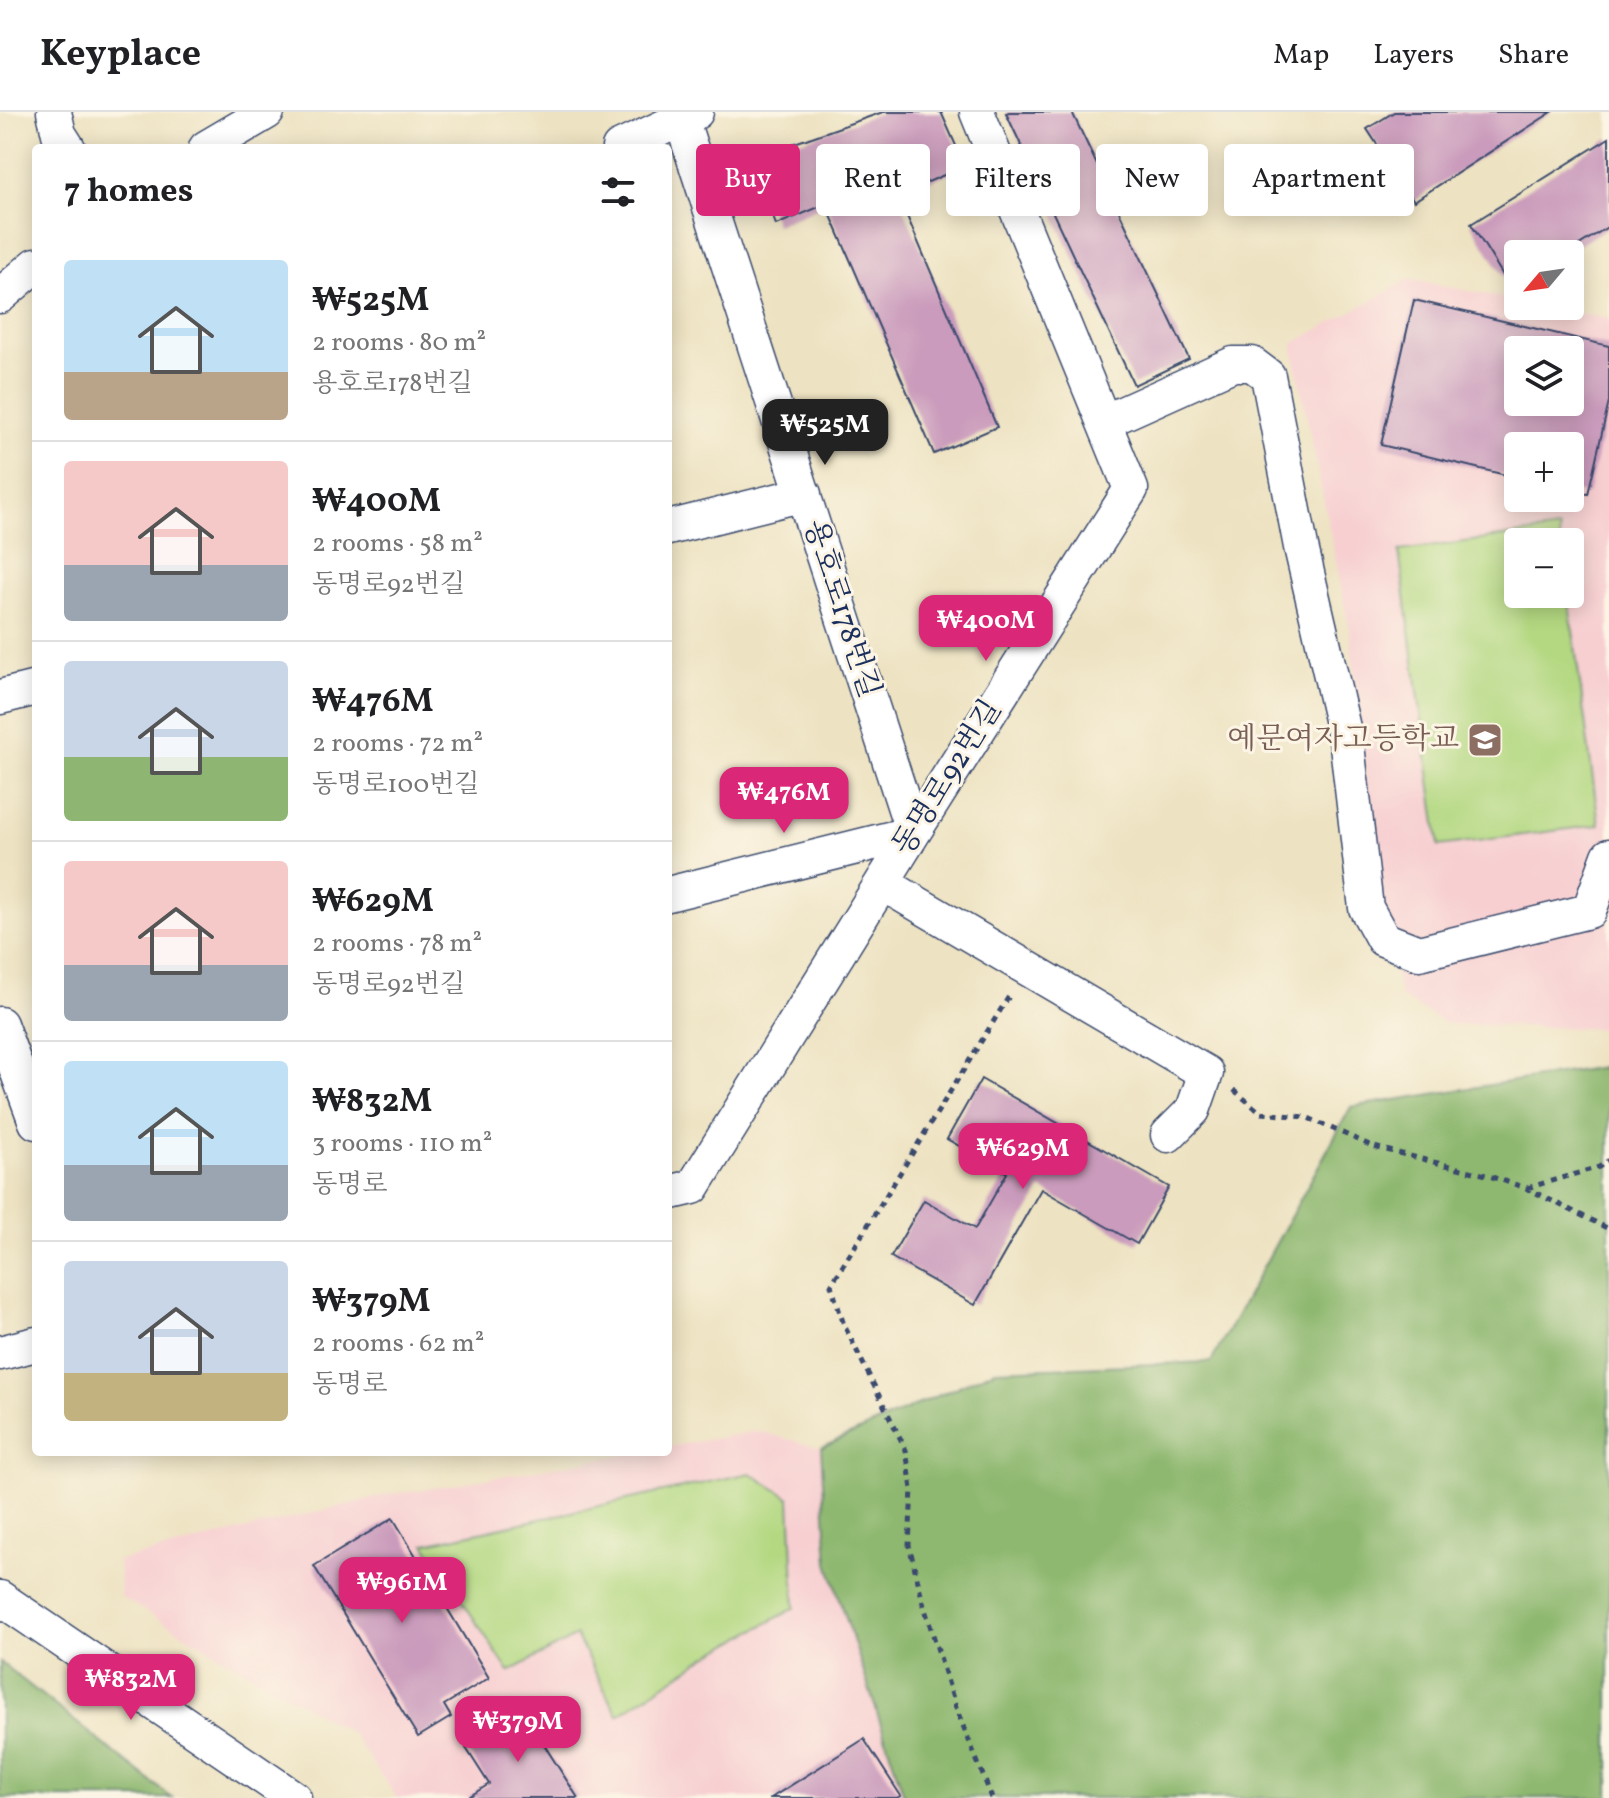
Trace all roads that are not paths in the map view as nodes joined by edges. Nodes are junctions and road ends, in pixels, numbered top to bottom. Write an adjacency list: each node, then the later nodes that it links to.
1 (54, 112): 5 (street)
2 (267, 112): 6 (street)
3 (977, 112): 10 (street, 동명로92번길)
4 (686, 115): 7 (street); 11 (street, 용호로178번길)
5 (65, 144)
6 (213, 144)
7 (627, 144)
8 (32, 268): 9 (street)
9 (0, 296)
10 (1104, 422): 15 (street, 동명로92번길); 16 (street)
11 (804, 494): 12 (street); 15 (street, 용호로178번길)
12 (672, 527)
13 (32, 689): 14 (street)
14 (0, 697)
15 (913, 833): 17 (street, 동명로92번길); 18 (street)
16 (1609, 856)
17 (882, 883): 22 (street); 23 (street, 동명로92번길)
18 (672, 893)
19 (0, 1024): 20 (street)
20 (16, 1056): 21 (street)
21 (32, 1109)
22 (1168, 1135)
23 (672, 1192)
24 (32, 1345): 25 (street)
25 (0, 1353)
26 (0, 1598): 27 (street)
27 (294, 1798)

